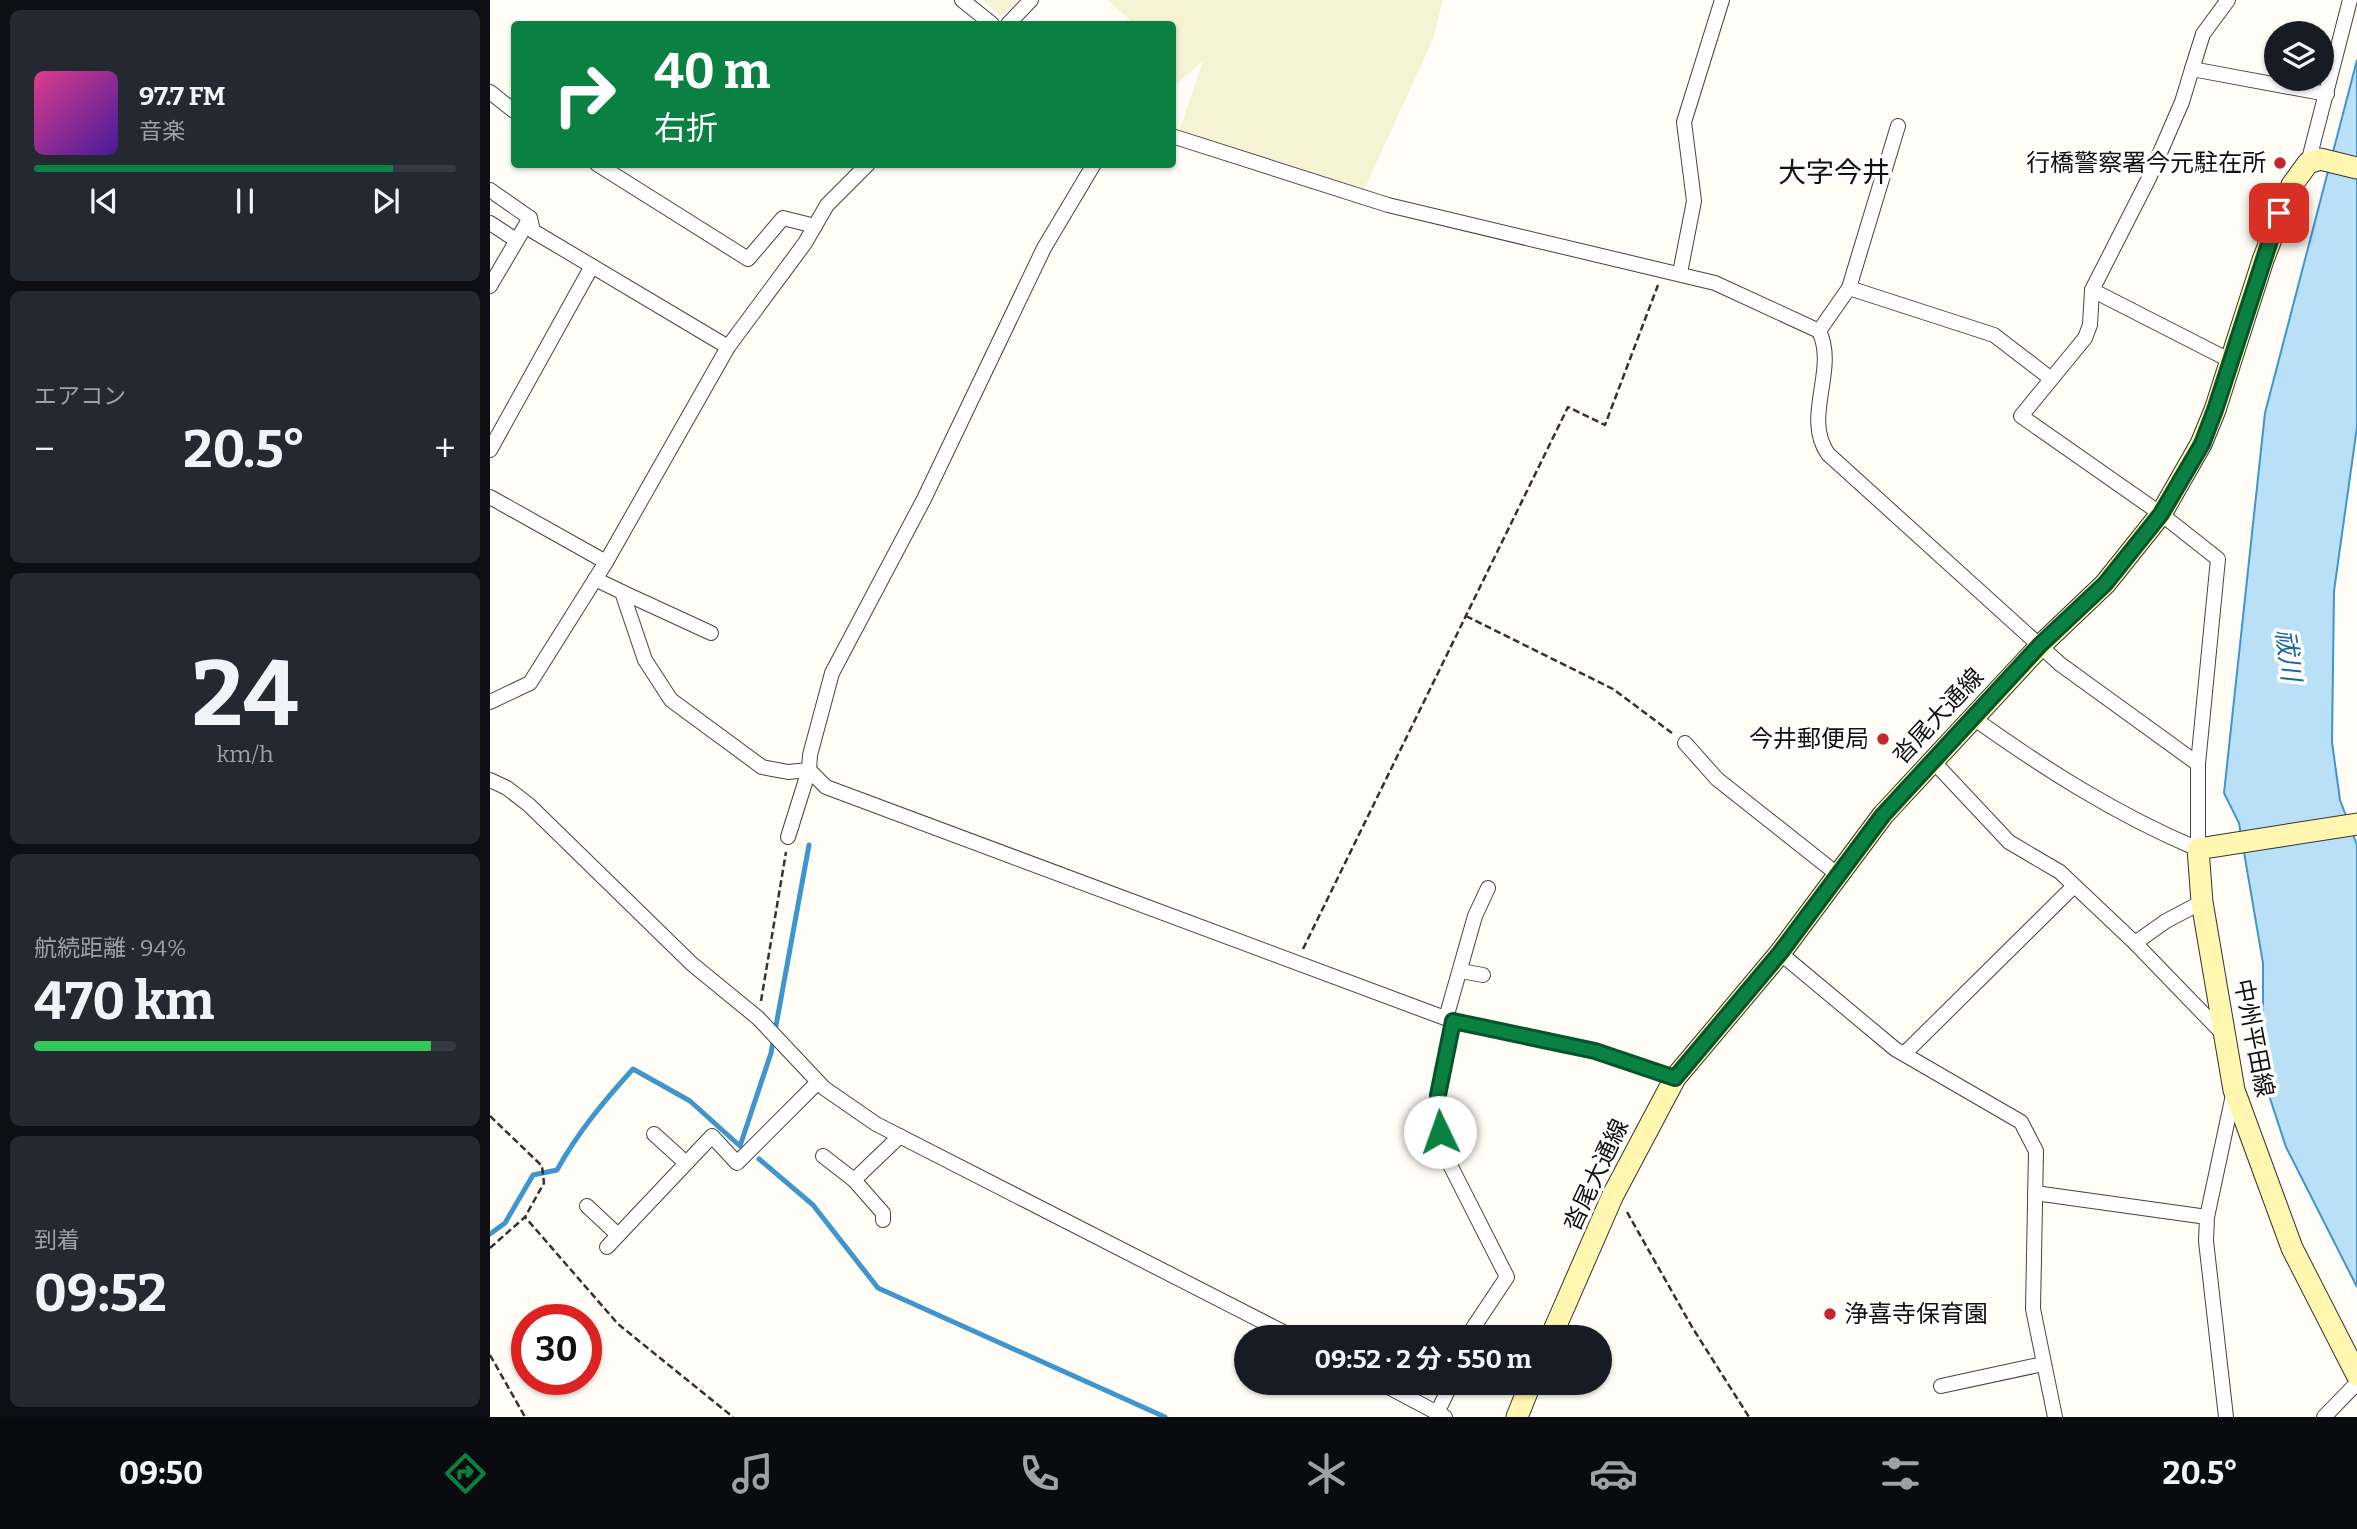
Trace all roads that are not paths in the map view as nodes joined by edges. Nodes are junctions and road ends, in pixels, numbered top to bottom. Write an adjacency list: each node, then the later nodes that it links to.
1 (962, 0): 6 (street)
2 (1031, 0): 7 (street)
3 (1721, 0): 25 (street)
4 (2228, 0): 8 (street)
5 (2350, 0): 10 (street)
6 (988, 21)
7 (1011, 21)
8 (2192, 69): 10 (street); 28 (street)
9 (490, 92): 11 (street)
10 (2327, 94): 14 (street)
11 (511, 108)
12 (1898, 126): 27 (street)
13 (1176, 137): 25 (street)
14 (2314, 161): 18 (main road); 31 (main road, 沓尾大通線)
15 (603, 168): 22 (street)
16 (864, 168): 22 (street)
17 (1092, 168): 46 (street)
18 (2357, 168)
19 (490, 190): 20 (street)
20 (530, 218): 23 (street); 24 (street)
21 (490, 223): 23 (street)
22 (815, 226): 30 (street)
23 (516, 240): 26 (street)
24 (592, 266): 30 (street); 33 (street)
25 (1680, 273): 29 (street)
26 (490, 286)
27 (1849, 288): 29 (street); 32 (street)
28 (2092, 290): 31 (street); 32 (street)
29 (1819, 331): 40 (street)
30 (728, 347): 36 (street)
31 (2231, 362): 35 (main road, 沓尾大通線)
32 (2050, 378): 35 (street)
33 (490, 450)
34 (490, 497): 36 (street)
35 (2161, 514): 40 (main road, 沓尾大通線); 45 (street)
36 (606, 562): 37 (street)
37 (595, 579): 38 (street); 41 (street)
38 (621, 592): 39 (street); 46 (street)
39 (711, 633)
40 (2040, 645): 42 (main road, 沓尾大通線); 45 (street)
41 (490, 702)
42 (1972, 717): 44 (main road, 沓尾大通線); 50 (street)
43 (1685, 743): 51 (street)
44 (1932, 760): 51 (main road, 沓尾大通線); 52 (street)
45 (2198, 764): 50 (street)
46 (809, 770): 49 (street); 59 (street)
47 (490, 780): 63 (street)
48 (2357, 824): 50 (main road)
49 (788, 837)
50 (2202, 849): 54 (main road, 中州平田線)
51 (1837, 874): 56 (main road, 沓尾大通線)
52 (2074, 886): 55 (street); 61 (street)
53 (1488, 888): 57 (street)
54 (2202, 902): 55 (street); 60 (main road, 中州平田線)
55 (2136, 943): 60 (street)
56 (1780, 953): 61 (street); 62 (main road, 沓尾大通線)
57 (1461, 971): 58 (street); 59 (street)
58 (1483, 975)
59 (1449, 1019): 62 (street); 77 (street)
60 (2225, 1036): 64 (main road, 中州平田線)
61 (1904, 1054): 70 (street)
62 (1675, 1078): 78 (main road, 沓尾大通線)
63 (818, 1082): 66 (street); 68 (street)
64 (2234, 1090): 72 (street); 80 (main road, 中州平田線)
65 (654, 1134): 68 (street)
66 (900, 1136): 69 (street); 76 (street)
67 (823, 1156): 69 (street)
68 (686, 1163): 74 (street)
69 (855, 1180): 73 (street)
70 (2035, 1193): 72 (street); 79 (street)
71 (587, 1206): 74 (street)
72 (2207, 1217): 89 (street)
73 (883, 1220)
74 (618, 1235): 75 (street)
75 (607, 1247)
76 (1270, 1325)
77 (1474, 1325)
78 (1556, 1325)
79 (2043, 1364): 82 (street); 88 (street)
80 (2357, 1375)
81 (2357, 1383): 90 (street)
82 (1941, 1386)
83 (1403, 1395): 86 (street)
84 (1448, 1395): 86 (street)
85 (1526, 1395): 87 (main road)
86 (1441, 1415)
87 (1517, 1417)
88 (2055, 1417)
89 (2227, 1417)
90 (2324, 1417)

